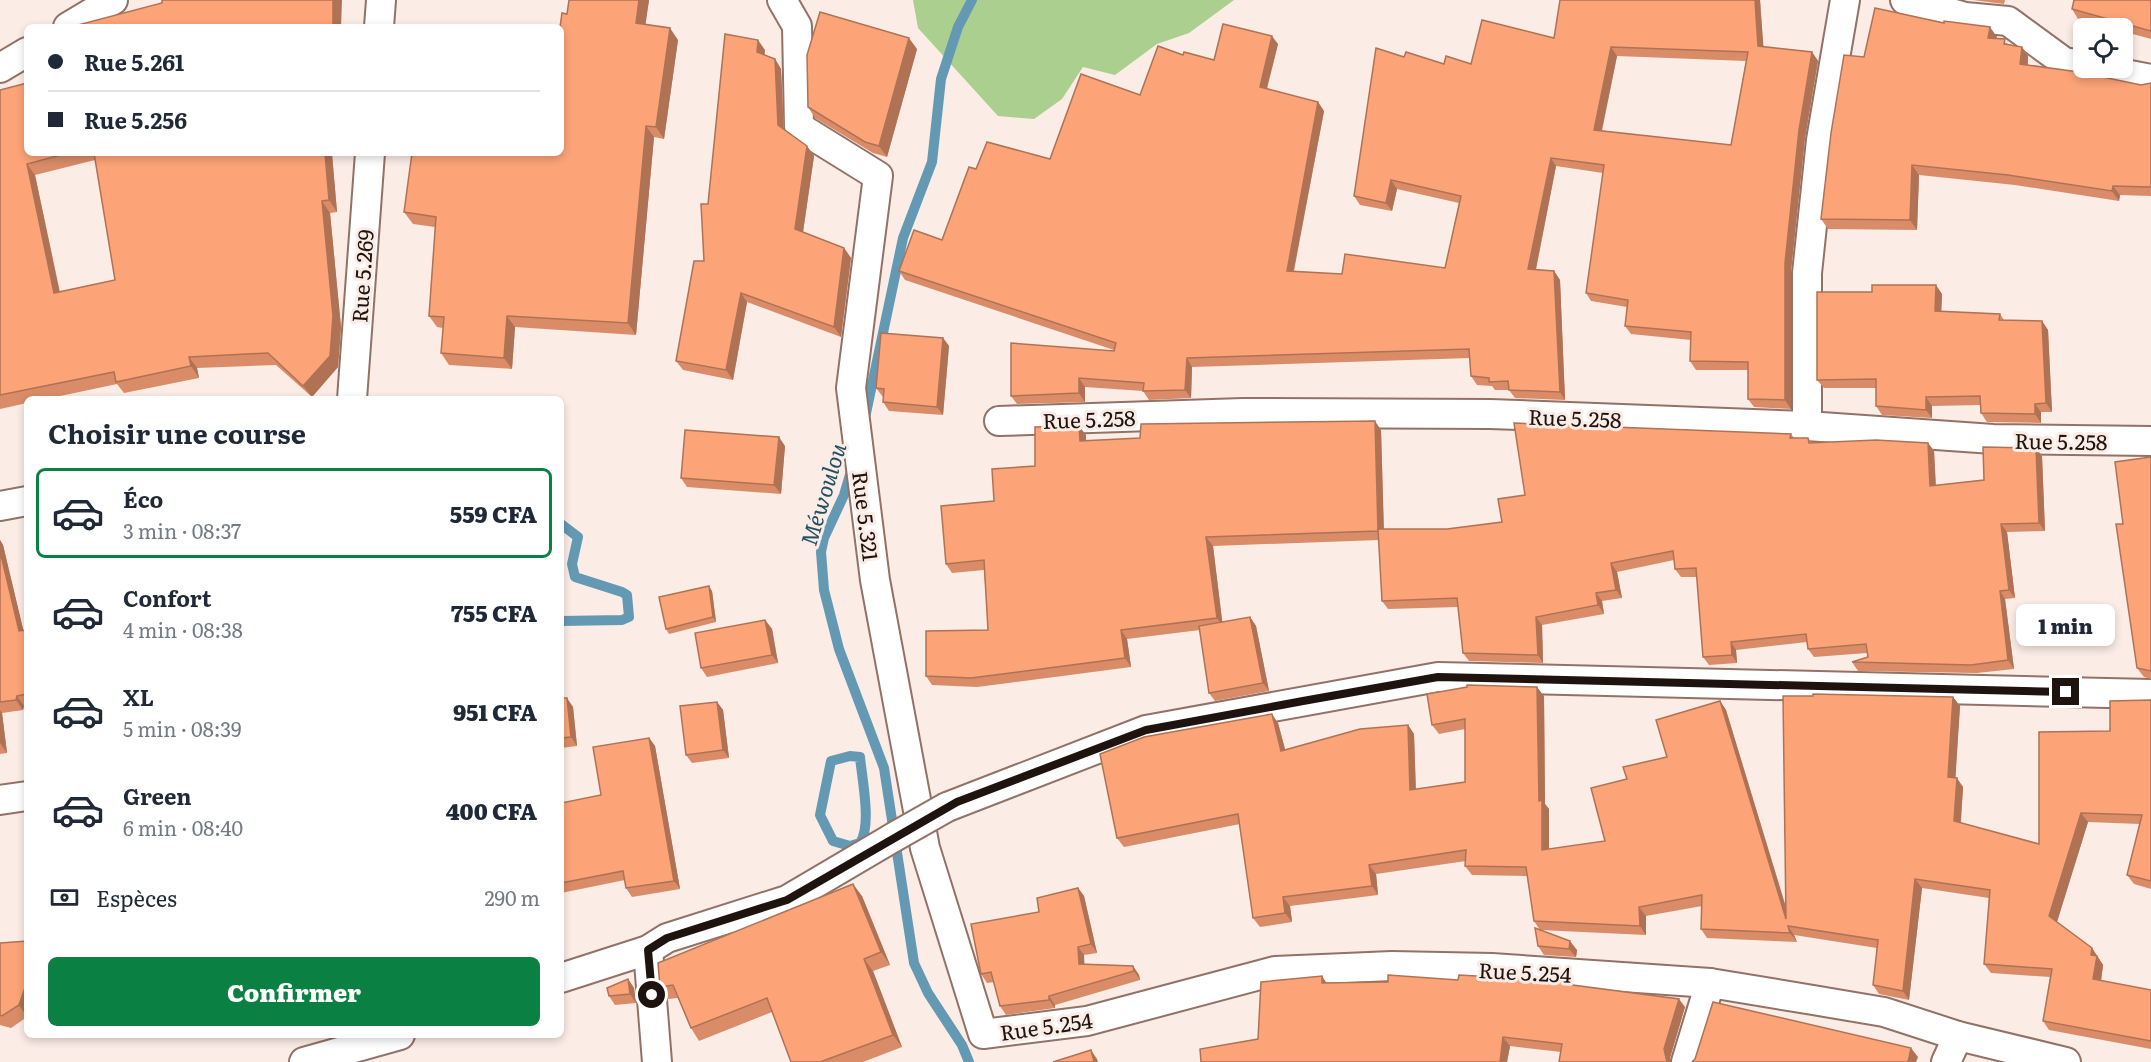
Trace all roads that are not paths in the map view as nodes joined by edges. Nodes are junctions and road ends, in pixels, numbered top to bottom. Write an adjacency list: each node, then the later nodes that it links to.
1 (112, 0): 7 (street)
2 (381, 0): 8 (street)
3 (782, 0): 27 (street, Rue 5.321)
4 (1845, 0): 17 (street)
5 (1905, 0): 6 (street)
6 (2012, 11): 10 (street)
7 (73, 24)
8 (379, 24)
9 (24, 54): 11 (street)
10 (2073, 64)
11 (0, 68)
12 (2133, 75): 13 (street)
13 (2151, 78)
14 (370, 156): 15 (street, Rue 5.269)
15 (352, 396)
16 (999, 421): 17 (street, Rue 5.258)
17 (1807, 426): 18 (street, Rue 5.258)
18 (2151, 441)
19 (24, 502): 20 (street)
20 (0, 506)
21 (2151, 694): 24 (street, bridge)
22 (24, 796): 23 (street)
23 (0, 800)
24 (648, 950): 25 (street); 31 (street)
25 (564, 977)
26 (1710, 983): 27 (street, Rue 5.254); 28 (street, Rue 5.254); 32 (street)
27 (983, 1034)
28 (1958, 1036): 33 (street); 34 (street, Rue 5.254)
29 (389, 1038): 30 (street)
30 (304, 1062)
31 (657, 1062)
32 (1686, 1062)
33 (1946, 1062)
34 (2066, 1062)

